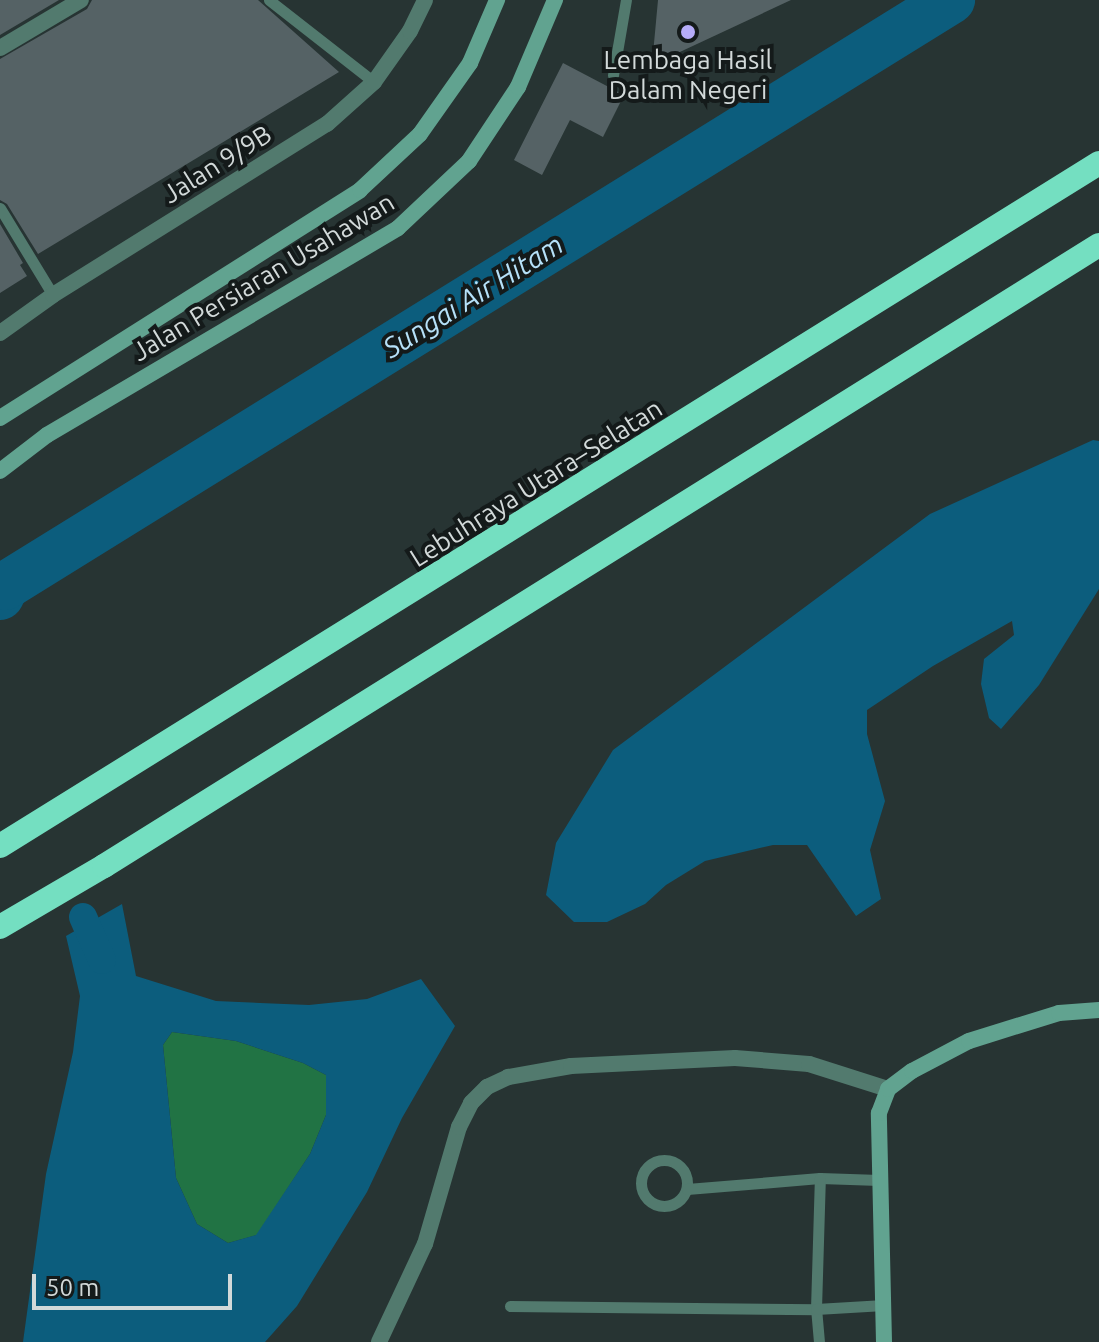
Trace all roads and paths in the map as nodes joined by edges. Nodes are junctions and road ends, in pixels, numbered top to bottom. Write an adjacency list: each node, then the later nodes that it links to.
1 (81, 0): 7 (street)
2 (269, 0): 9 (lane)
3 (425, 0): 9 (street, Jalan 9/9B)
4 (497, 0): 15 (street, Jalan Persiaran Usahawan)
5 (555, 0): 16 (street, Jalan Persiaran Usahawan)
6 (626, 0): 8 (lane)
7 (0, 48)
8 (613, 75)
9 (374, 82): 13 (street, Jalan 9/9B)
10 (1099, 163): 17 (highway, Lebuhraya Utara–Selatan)
11 (0, 208): 13 (lane)
12 (1099, 245): 18 (highway)
13 (53, 295): 14 (street, Jalan 9/9B)
14 (0, 333)
15 (0, 418)
16 (0, 471)
17 (0, 846)
18 (0, 927)
19 (1099, 1010): 20 (street)
20 (888, 1089): 22 (street); 27 (street)
21 (820, 1178): 22 (lane); 23 (lane); 26 (lane)
22 (879, 1180): 24 (street)
23 (687, 1189): 23 (lane)
24 (884, 1305): 26 (lane); 29 (street)
25 (510, 1306): 26 (lane)
26 (816, 1309): 28 (lane)
27 (379, 1342)
28 (819, 1342)
29 (884, 1342)

